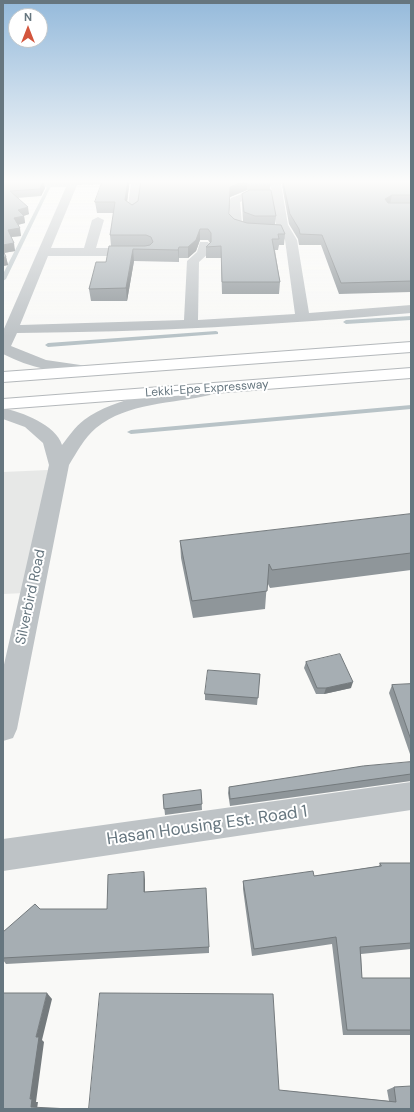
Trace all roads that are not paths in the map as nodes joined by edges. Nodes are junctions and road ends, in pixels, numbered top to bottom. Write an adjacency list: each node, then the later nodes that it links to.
1 (52, 232): 5 (street)
2 (95, 232): 6 (street)
3 (286, 232): 9 (street)
4 (204, 245): 10 (street)
5 (43, 252): 6 (street); 11 (street)
6 (89, 252): 7 (street)
7 (146, 252)
8 (411, 309): 9 (street)
9 (302, 316): 10 (street)
10 (191, 324): 11 (street)
11 (11, 329): 13 (street)
12 (411, 347): 14 (highway, Lekki-Epe Expressway)
13 (3, 348): 14 (street)
14 (90, 370): 16 (highway, Lekki-Epe Expressway)
15 (411, 373): 17 (highway, Lekki-Epe Expressway)
16 (3, 377)
17 (220, 388): 18 (highway, Lekki-Epe Expressway); 20 (street)
18 (3, 404)
19 (3, 413): 20 (street)
20 (59, 465): 21 (street, Silverbird Road)
21 (12, 650): 22 (street, Silverbird Road)
22 (3, 729)
23 (411, 796): 24 (street, Hasan Housing Est. Road 1)
24 (3, 855)

